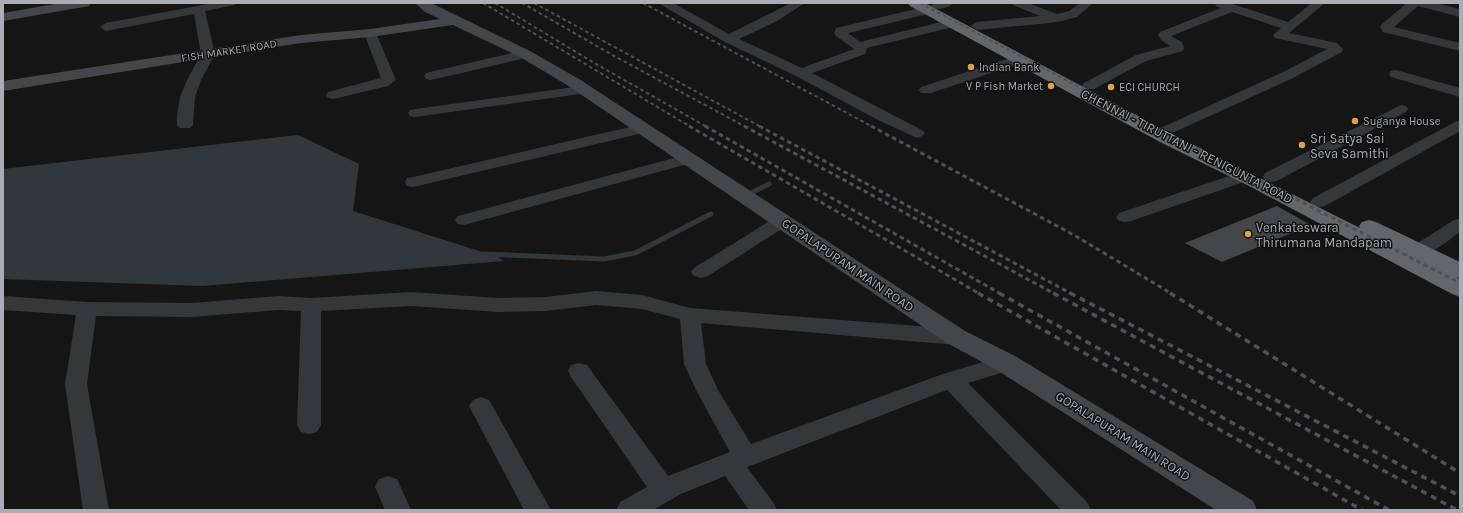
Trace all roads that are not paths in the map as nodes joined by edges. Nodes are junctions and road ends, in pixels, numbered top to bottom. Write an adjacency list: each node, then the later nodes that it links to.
1 (27, 3): 15 (street)
2 (53, 3): 18 (street)
3 (84, 3): 20 (street)
4 (231, 3): 17 (street)
5 (422, 3): 22 (street, GOPALAPURAM MAIN ROAD)
6 (664, 3): 28 (street)
7 (799, 3): 28 (street)
8 (1017, 3): 21 (street)
9 (1088, 3): 21 (street)
10 (1215, 3): 16 (street)
11 (1318, 3): 26 (street)
12 (1414, 3): 30 (street)
13 (1421, 3): 19 (street)
14 (932, 5): 23 (highway, CHENNAI - TIRUTTANI - RENIGUNTA ROAD); 24 (highway, CHENNAI - TIRUTTANI - RENIGUNTA ROAD); 29 (street)
15 (3, 7)
16 (1232, 8): 26 (street); 38 (street)
17 (199, 9): 25 (street); 31 (street)
18 (3, 12)
19 (1460, 13)
20 (3, 17)
21 (1058, 18): 24 (street)
22 (455, 21): 27 (street, FISH MARKET ROAD); 32 (street, GOPALAPURAM MAIN ROAD)
23 (953, 23): 29 (street); 33 (highway, CHENNAI - TIRUTTANI - RENIGUNTA ROAD)
24 (977, 26): 38 (highway, CHENNAI - TIRUTTANI - RENIGUNTA ROAD)
25 (106, 27)
26 (1290, 27): 48 (street)
27 (370, 33): 31 (street, FISH MARKET ROAD); 42 (street)
28 (729, 39): 34 (street)
29 (858, 46): 34 (street)
30 (1460, 47)
31 (208, 54): 37 (street, FISH MARKET ROAD); 45 (street)
32 (525, 54): 36 (street); 39 (street, GOPALAPURAM MAIN ROAD)
33 (1019, 58): 40 (street); 48 (highway, CHENNAI - TIRUTTANI - RENIGUNTA ROAD)
34 (801, 72): 49 (street)
35 (1396, 74): 41 (street)
36 (431, 76)
37 (3, 86)
38 (1089, 86): 48 (highway, CHENNAI - TIRUTTANI - RENIGUNTA ROAD)
39 (582, 90): 44 (street); 47 (street, GOPALAPURAM MAIN ROAD)
40 (926, 90)
41 (1460, 93)
42 (333, 95)
43 (1401, 108): 52 (street)
44 (415, 114)
45 (184, 125)
46 (1457, 126): 54 (street)
47 (643, 129): 50 (street, GOPALAPURAM MAIN ROAD); 53 (street)
48 (1166, 132): 51 (highway, CHENNAI - TIRUTTANI - RENIGUNTA ROAD); 52 (highway, CHENNAI - TIRUTTANI - RENIGUNTA ROAD)
49 (917, 133)
50 (689, 159): 56 (street); 57 (street, GOPALAPURAM MAIN ROAD)
51 (1244, 176): 55 (street); 62 (highway, CHENNAI - TIRUTTANI - RENIGUNTA ROAD)
52 (1271, 177): 54 (highway, CHENNAI - TIRUTTANI - RENIGUNTA ROAD)
53 (413, 182)
54 (1319, 202): 59 (highway, CHENNAI - TIRUTTANI - RENIGUNTA ROAD)
55 (1125, 217)
56 (464, 220)
57 (782, 221): 61 (street); 67 (street, GOPALAPURAM MAIN ROAD)
58 (1460, 224): 59 (street)
59 (1420, 250): 60 (highway, CHENNAI - TIRUTTANI - RENIGUNTA ROAD)
60 (1460, 271)
61 (701, 272)
62 (1460, 289)
63 (3, 303): 65 (street)
64 (311, 305): 65 (street); 66 (street); 72 (street)
65 (86, 309): 76 (street)
66 (690, 315): 67 (street); 73 (street)
67 (956, 337): 68 (street, GOPALAPURAM MAIN ROAD)
68 (1006, 364): 70 (street); 82 (street, GOPALAPURAM MAIN ROAD)
69 (579, 371): 75 (street)
70 (951, 380): 73 (street); 81 (street)
71 (481, 406): 78 (street)
72 (309, 425)
73 (738, 460): 75 (street); 80 (street)
74 (388, 487): 77 (street)
75 (664, 490): 79 (street)
76 (96, 510)
77 (398, 510)
78 (538, 510)
79 (629, 510)
80 (764, 510)
81 (1078, 510)
82 (1242, 510)

